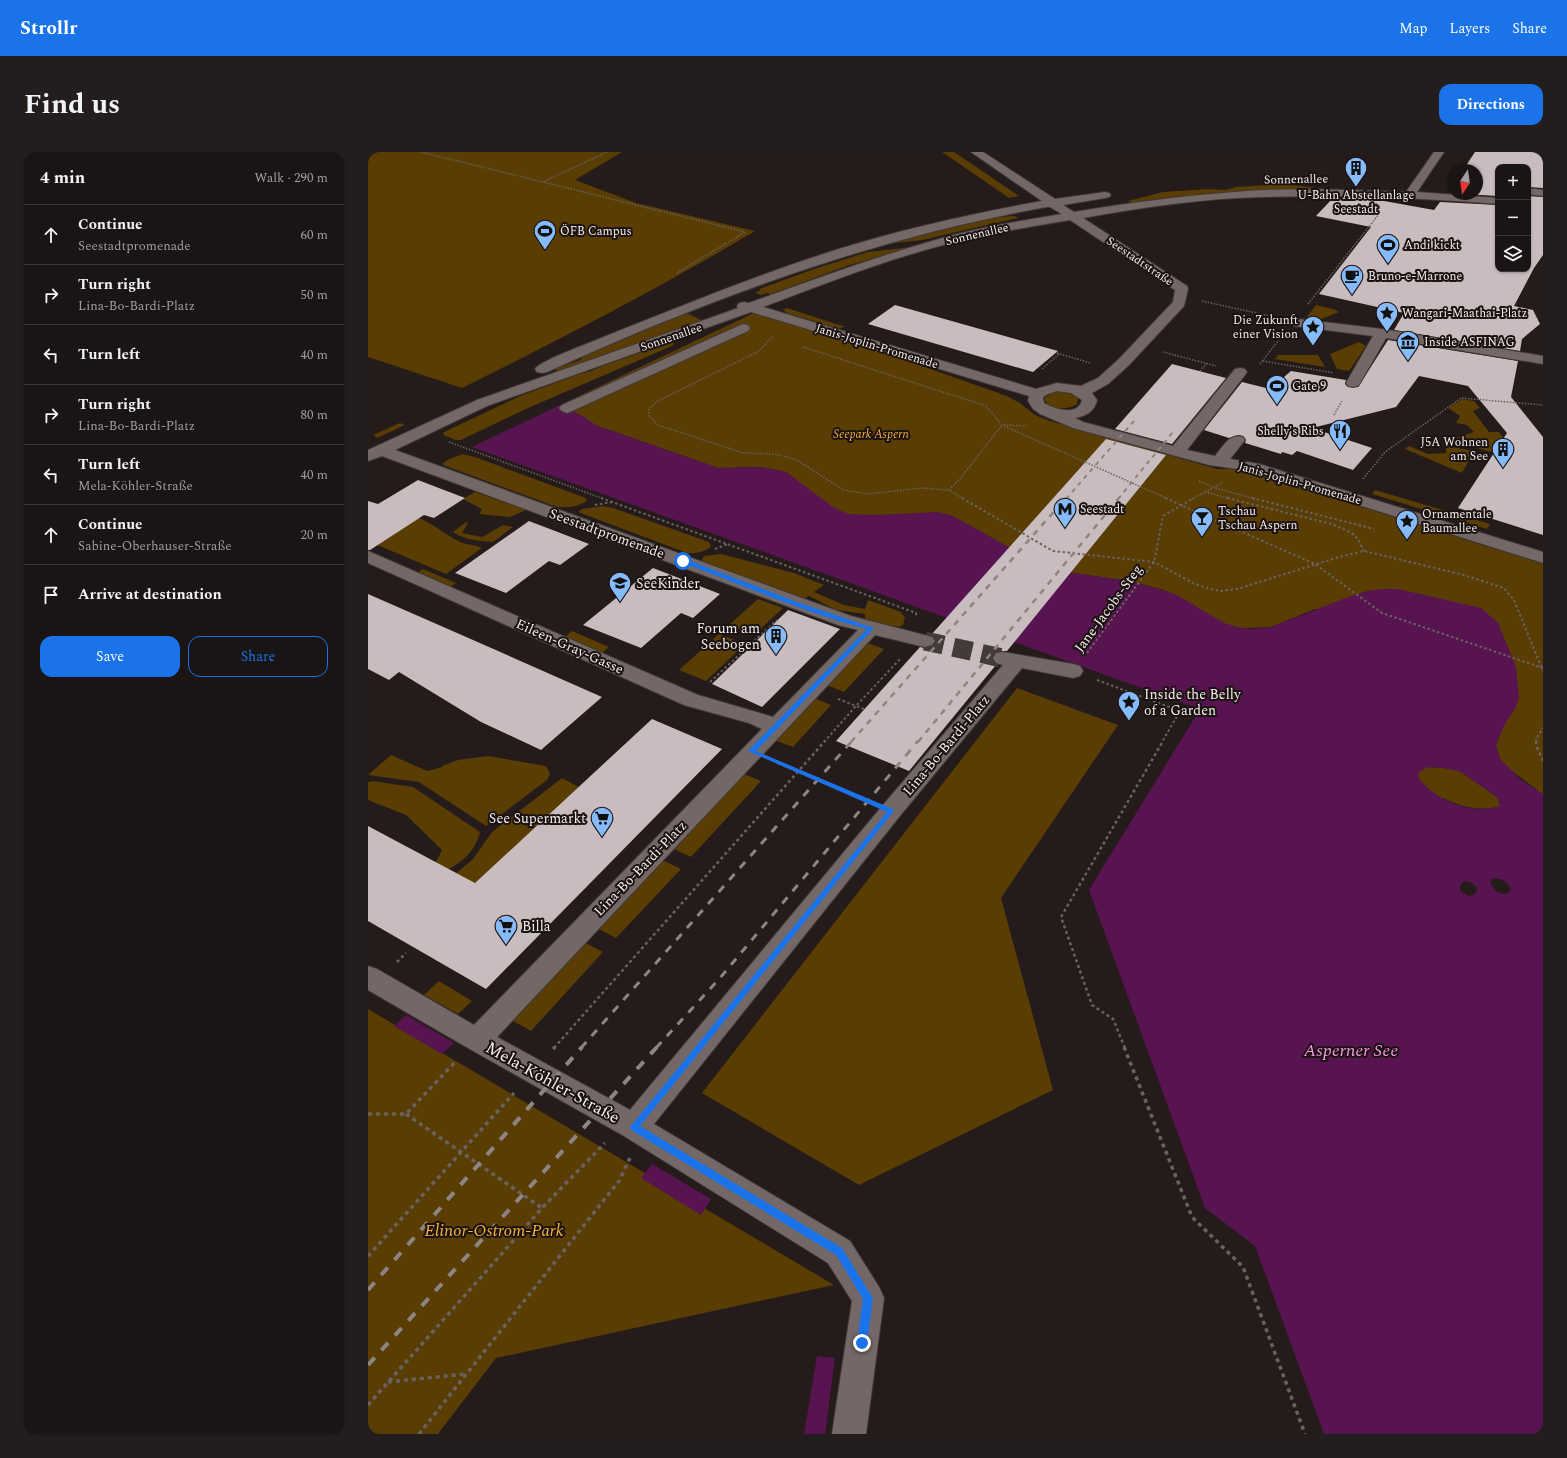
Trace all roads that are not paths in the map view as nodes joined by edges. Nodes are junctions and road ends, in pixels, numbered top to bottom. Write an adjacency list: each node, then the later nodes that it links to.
1 (976, 152): 11 (street, Seestadtstraße)
2 (1439, 152): 4 (street)
3 (1403, 181): 4 (street)
4 (1417, 182): 5 (street); 9 (street)
5 (1431, 183)
6 (1531, 191): 8 (street)
7 (1118, 193): 11 (street, Sonnenallee)
8 (1543, 193)
9 (1409, 195): 10 (street, Sonnenallee); 12 (street, Sonnenallee)
10 (1495, 201)
11 (1053, 202): 12 (street, Seestadtstraße); 13 (street, Sonnenallee)
12 (1071, 215): 14 (street, Sonnenallee); 21 (street, Seestadtstraße)
13 (717, 297): 14 (street, Janis-Joplin-Promenade); 23 (street, Sonnenallee)
14 (750, 308): 22 (street, Janis-Joplin-Promenade); 23 (street, Sonnenallee)
15 (1299, 323): 17 (street)
16 (743, 328): 24 (street)
17 (1382, 333): 18 (street); 20 (street)
18 (1543, 361)
19 (1240, 372): 27 (street)
20 (1354, 380)
21 (1082, 392): 22 (street); 25 (street)
22 (1037, 394): 25 (street, Janis-Joplin-Promenade)
23 (482, 403): 28 (street, Sonnenallee)
24 (567, 408)
25 (1055, 414): 27 (street, Janis-Joplin-Promenade)
26 (1237, 440): 29 (street)
27 (1177, 452): 29 (street, Janis-Joplin-Promenade)
28 (375, 453): 32 (street, Seestadtpromenade)
29 (1220, 461): 31 (street, Janis-Joplin-Promenade)
30 (368, 556): 35 (street, Eileen-Gray-Gasse)
31 (1543, 558)
32 (871, 628): 33 (street, Seestadtpromenade); 35 (street, Lina-Bo-Bardi-Platz)
33 (921, 640)
34 (1073, 671): 38 (street, Lina-Bo-Bardi-Platz)
35 (776, 726): 37 (street, Lina-Bo-Bardi-Platz)
36 (368, 976): 37 (street, Mela-Köhler-Straße)
37 (476, 1040): 38 (street, Mela-Köhler-Straße)
38 (634, 1127): 39 (street, Mela-Köhler-Straße)
39 (849, 1434)

